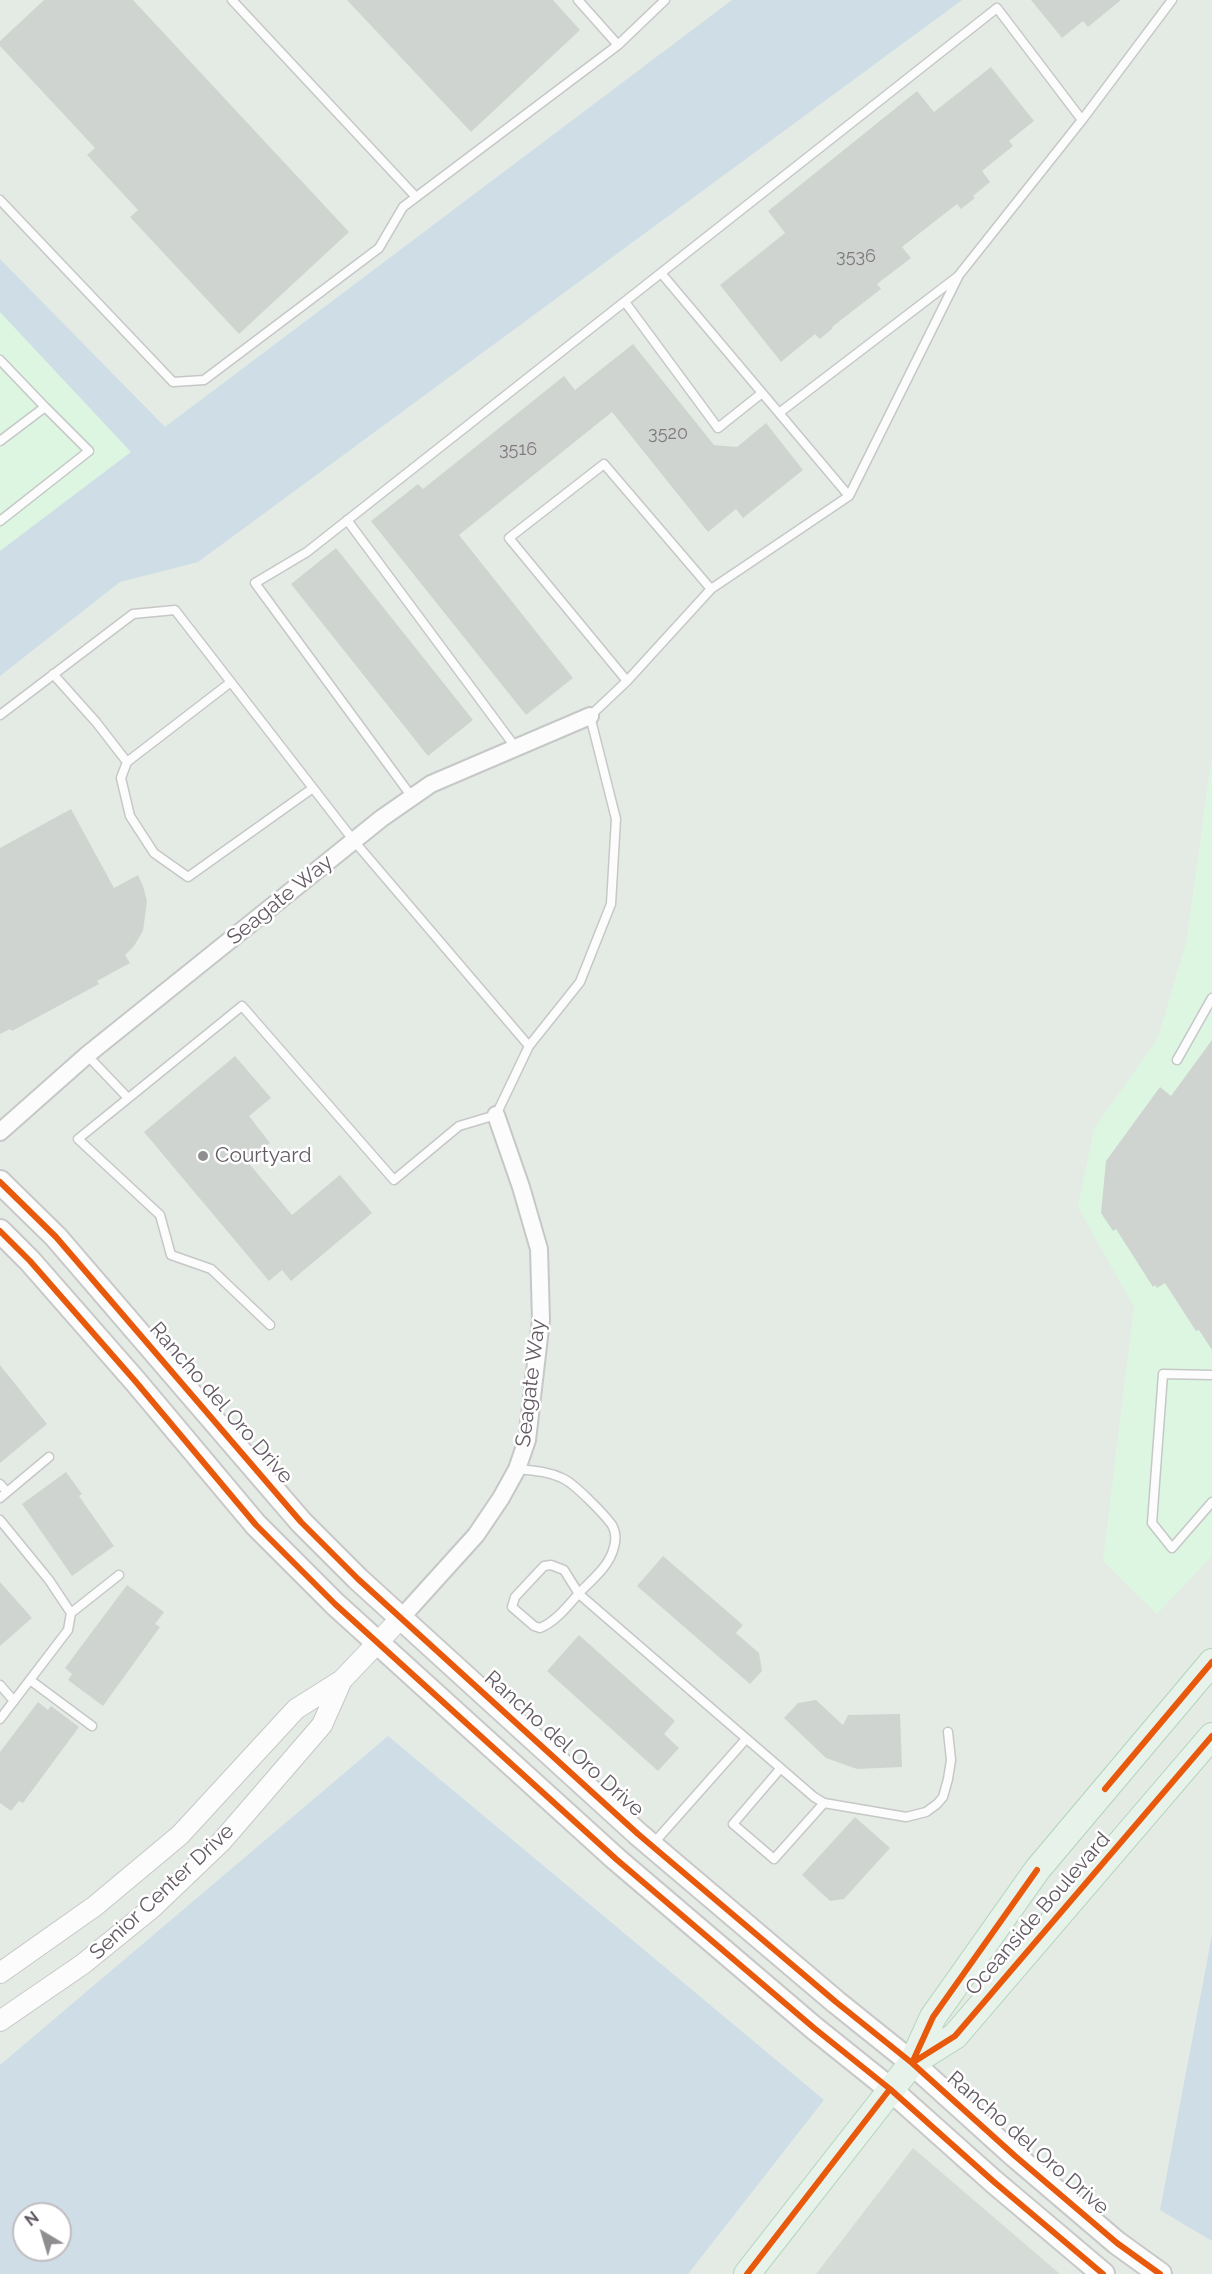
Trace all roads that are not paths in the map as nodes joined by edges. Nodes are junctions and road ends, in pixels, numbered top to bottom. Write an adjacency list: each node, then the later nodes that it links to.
1 (232, 0): 7 (lane)
2 (578, 0): 5 (lane)
3 (665, 0): 5 (lane)
4 (1172, 0): 6 (lane)
5 (618, 45): 7 (lane)
6 (1082, 120): 9 (lane); 10 (lane)
7 (416, 197): 8 (lane)
8 (0, 200)
9 (661, 273): 11 (lane); 13 (lane)
10 (959, 275): 15 (lane); 17 (lane)
11 (625, 302): 13 (lane); 19 (lane)
12 (0, 360): 14 (lane)
13 (762, 393): 15 (lane)
14 (45, 407): 16 (lane); 18 (lane)
15 (779, 414): 17 (lane)
16 (0, 441)
17 (849, 496): 20 (lane)
18 (0, 520)
19 (347, 520): 26 (lane); 29 (lane)
20 (711, 589): 22 (lane); 22 (lane)
21 (53, 674): 23 (lane); 24 (lane); 27 (lane)
22 (627, 681): 25 (lane)
23 (231, 682): 27 (lane); 28 (lane)
24 (0, 715)
25 (591, 716): 26 (street, Seagate Way); 32 (lane)
26 (516, 748): 29 (street, Seagate Way)
27 (127, 762): 28 (lane)
28 (313, 788): 30 (lane)
29 (412, 797): 30 (street, Seagate Way)
30 (354, 841): 32 (lane); 33 (street, Seagate Way)
31 (1212, 998): 34 (lane)
32 (529, 1046): 36 (lane)
33 (87, 1055): 35 (lane); 37 (street, Seagate Way)
34 (1177, 1060)
35 (128, 1098): 36 (lane); 40 (lane)
36 (496, 1115): 43 (street, Seagate Way)
37 (0, 1132)
38 (0, 1182): 51 (main road, Rancho del Oro Drive)
39 (0, 1231): 52 (main road)
40 (270, 1325)
41 (1212, 1375): 46 (lane)
42 (50, 1457): 45 (lane)
43 (517, 1470): 49 (lane); 51 (street, Seagate Way)
44 (0, 1484): 45 (lane)
45 (3, 1495)
46 (1212, 1502)
47 (0, 1520): 50 (lane)
48 (119, 1575): 50 (lane)
49 (579, 1594): 49 (lane); 62 (lane)
50 (71, 1613): 54 (lane)
51 (401, 1618): 52 (street, Seagate Way); 65 (main road, Rancho del Oro Drive)
52 (377, 1643): 55 (street, Senior Center Drive); 69 (main road)
53 (1212, 1662): 68 (main road, Oceanside Boulevard)
54 (30, 1680): 57 (lane); 59 (lane)
55 (342, 1680): 66 (street, Senior Center Drive); 67 (street, Senior Center Drive)
56 (0, 1685): 57 (lane)
57 (14, 1701): 58 (lane)
58 (0, 1719)
59 (92, 1726)
60 (948, 1732): 64 (lane)
61 (1212, 1736): 68 (main road, Oceanside Boulevard)
62 (746, 1739): 63 (lane); 65 (lane)
63 (780, 1769): 64 (lane); 64 (lane)
64 (824, 1803)
65 (652, 1845): 68 (main road, Rancho del Oro Drive)
66 (0, 1973)
67 (0, 2021)
68 (912, 2063): 69 (main road, Oceanside Boulevard); 72 (main road, Rancho del Oro Drive)
69 (890, 2089): 70 (main road, Oceanside Boulevard); 71 (main road)
70 (747, 2274)
71 (1103, 2274)
72 (1160, 2274)

